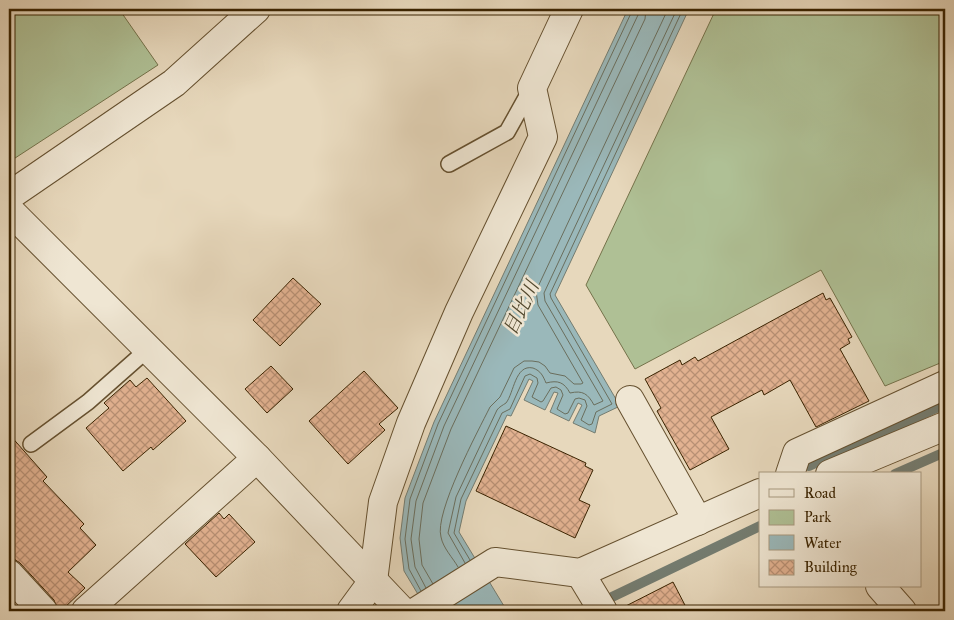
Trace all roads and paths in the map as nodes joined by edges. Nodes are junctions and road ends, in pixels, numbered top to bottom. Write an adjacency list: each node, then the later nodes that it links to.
1 (256, 9): 5 (street)
2 (569, 9): 3 (street)
3 (532, 88): 4 (lane); 19 (street)
4 (449, 164)
5 (9, 196)
6 (9, 210): 7 (street)
7 (148, 349): 11 (lane); 12 (street)
8 (945, 385): 13 (street)
9 (630, 400): 16 (street)
10 (945, 426): 14 (street)
11 (31, 444)
12 (257, 458): 19 (street); 22 (street)
13 (791, 472)
14 (835, 472)
15 (759, 493): 16 (street)
16 (698, 521): 18 (street)
17 (9, 574): 21 (street)
18 (580, 574): 25 (street); 26 (street)
19 (373, 581): 23 (street); 24 (street)
20 (882, 588): 27 (street)
21 (43, 611)
22 (86, 611)
23 (351, 611)
24 (402, 611)
25 (418, 611)
26 (603, 611)
27 (902, 611)

